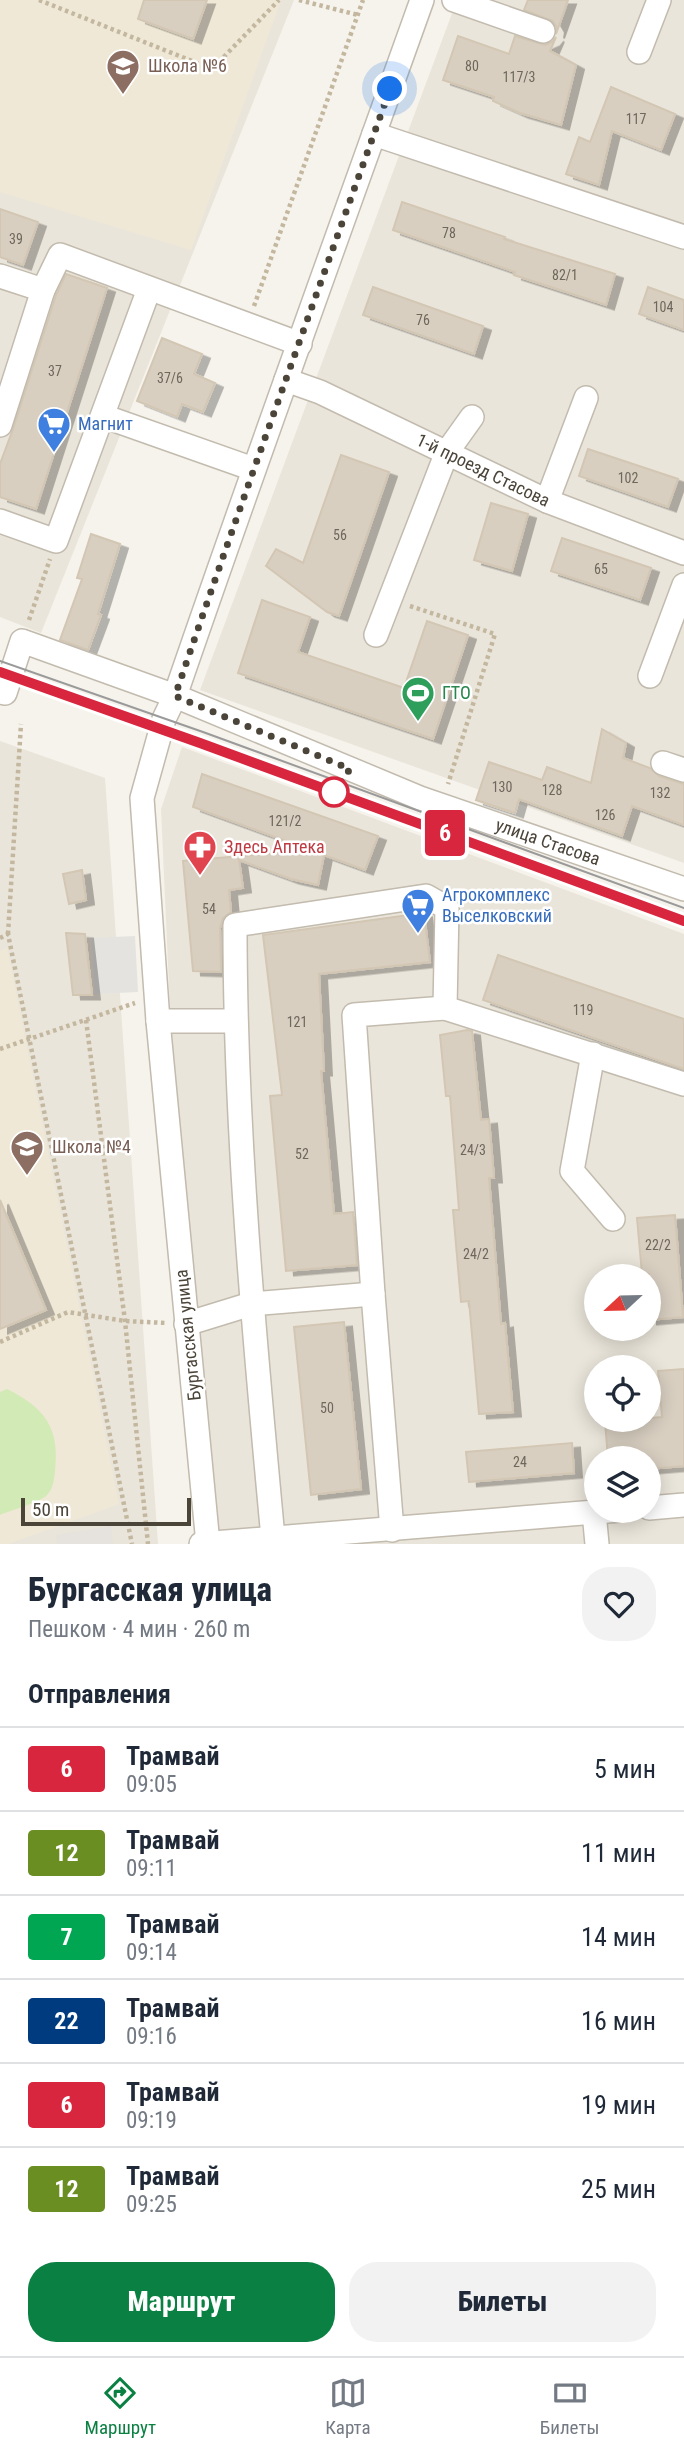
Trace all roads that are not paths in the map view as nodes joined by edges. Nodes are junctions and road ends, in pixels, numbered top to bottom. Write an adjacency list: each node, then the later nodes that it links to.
1 (422, 0): 6 (street, Бургасская улица)
2 (454, 0): 4 (street)
3 (659, 0): 5 (street)
4 (543, 31)
5 (639, 52)
6 (374, 134): 7 (street); 11 (street, Бургасская улица)
7 (684, 237)
8 (0, 276): 10 (street)
9 (149, 289): 10 (street); 11 (street); 14 (street)
10 (43, 290): 16 (street)
11 (300, 344): 12 (street, Бургасская улица)
12 (286, 380): 17 (street, 1-й проезд Стасова); 18 (street, Бургасская улица)
13 (586, 398): 19 (street)
14 (103, 416): 18 (street); 20 (street)
15 (472, 417): 17 (street)
16 (0, 425)
17 (447, 452): 19 (street, 1-й проезд Стасова); 23 (street)
18 (253, 469): 26 (street, Бургасская улица)
19 (547, 501): 21 (street, 1-й проезд Стасова)
20 (0, 521)
21 (684, 553)
22 (684, 585): 24 (street)
23 (376, 635)
24 (650, 676)
25 (0, 692): 26 (street, улица Стасова)
26 (175, 696): 27 (street, улица Стасова); 29 (street, Бургасская улица)
27 (684, 889)
28 (445, 1008): 30 (street); 31 (street); 34 (street)
29 (158, 1021): 30 (street); 36 (street, Бургасская улица)
30 (235, 1021): 35 (street)
31 (593, 1054): 32 (street); 33 (street)
32 (684, 1084)
33 (613, 1219)
34 (373, 1294): 35 (street); 41 (street)
35 (251, 1304): 36 (street); 42 (street)
36 (186, 1324): 44 (street, Бургасская улица)
37 (684, 1505): 38 (street)
38 (661, 1507)
39 (584, 1513): 41 (street)
40 (595, 1523): 45 (street)
41 (408, 1534): 42 (street)
42 (273, 1538): 44 (street)
43 (201, 1544): 44 (street)
44 (208, 1544)
45 (597, 1544)

